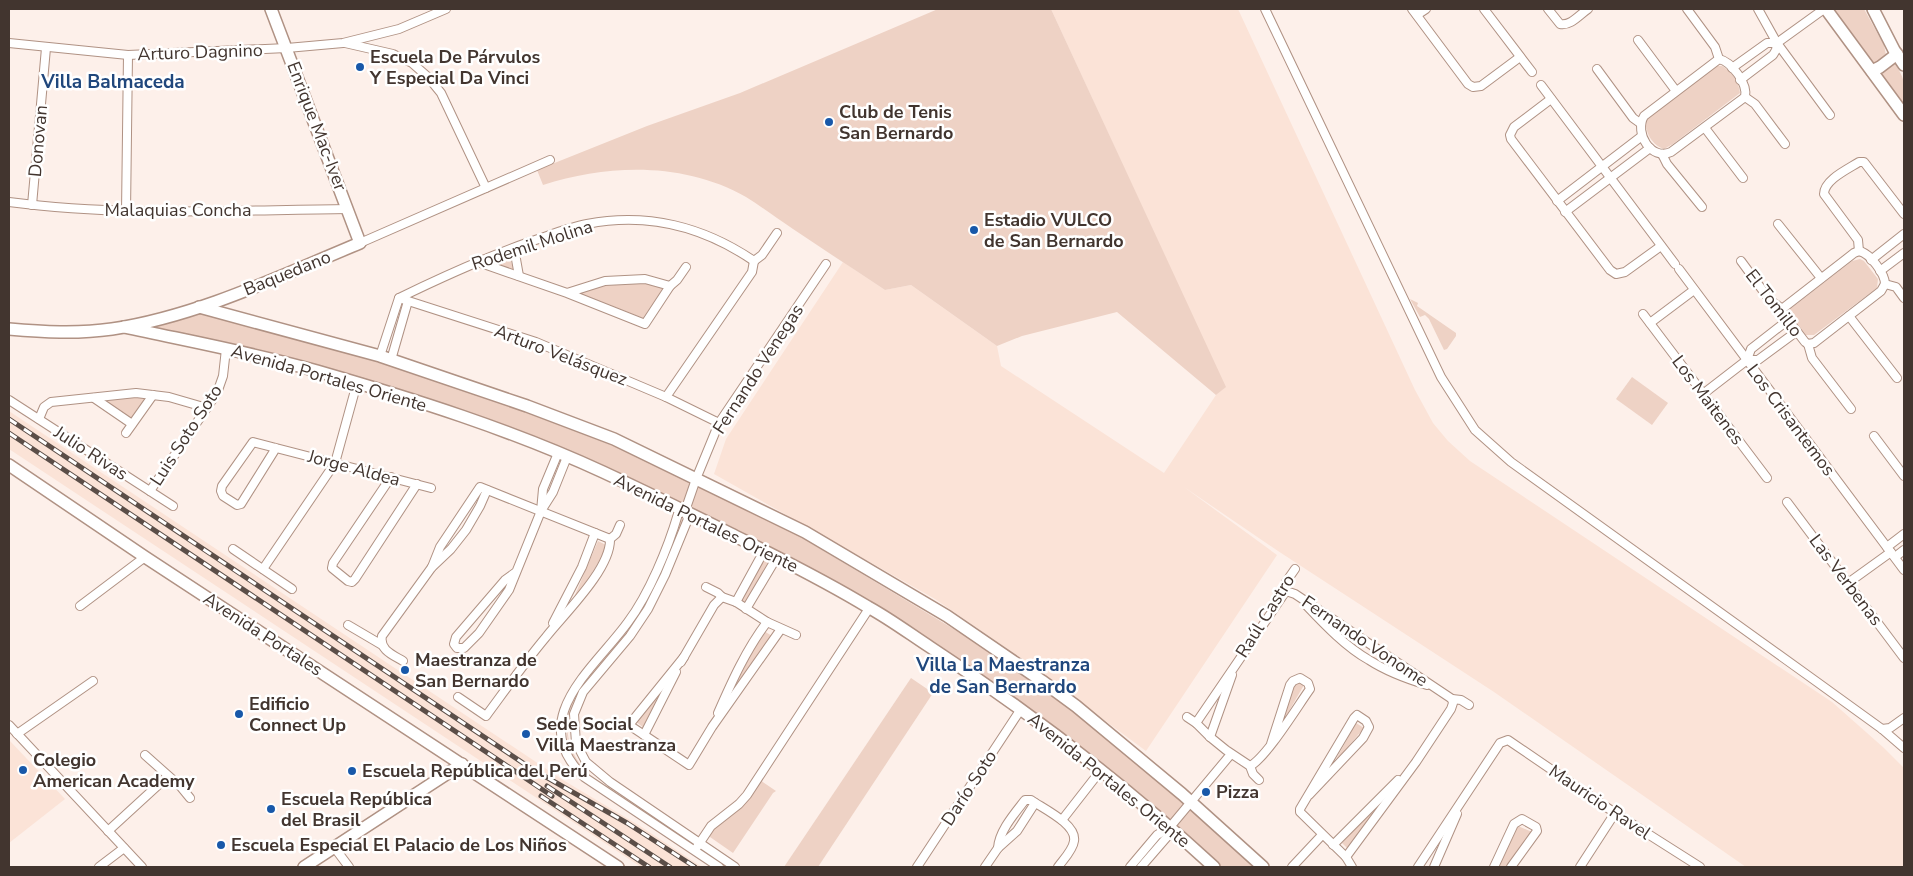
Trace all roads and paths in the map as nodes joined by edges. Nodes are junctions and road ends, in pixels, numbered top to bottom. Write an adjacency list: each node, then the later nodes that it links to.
1 (271, 9): 18 (street, Enrique Mac-Iver)
2 (446, 9): 15 (street, Arturo Dagnino)
3 (1264, 9): 171 (street)
4 (1426, 9): 12 (street)
5 (1484, 9): 21 (street)
6 (1548, 9): 7 (street)
7 (1588, 9)
8 (1687, 9): 22 (street)
9 (1758, 9): 16 (street)
10 (1825, 9): 16 (street); 26 (street)
11 (1873, 9): 19 (street)
12 (1414, 12): 21 (street)
13 (1638, 40): 30 (street)
14 (9, 43): 17 (street, Arturo Dagnino)
15 (343, 43): 18 (street, Arturo Dagnino); 45 (street)
16 (1777, 43): 24 (street); 28 (street); 33 (street)
17 (46, 48): 20 (street, Arturo Dagnino); 48 (street, Donovan)
18 (288, 48): 20 (street, Arturo Dagnino); 50 (street, Enrique Mac-Iver)
19 (1897, 54): 23 (street); 26 (street)
20 (128, 55): 51 (street)
21 (1520, 57): 27 (street)
22 (1719, 59): 24 (street); 30 (street)
23 (1904, 65)
24 (1732, 68): 28 (street)
25 (1598, 69): 35 (street)
26 (1872, 71): 34 (street)
27 (1532, 72)
28 (1740, 80): 31 (street)
29 (1541, 85): 32 (street, Los Crisantemos)
30 (1676, 91): 35 (street)
31 (1745, 97): 36 (street); 38 (street)
32 (1551, 99): 42 (street, Los Crisantemos); 46 (street)
33 (1830, 115)
34 (1904, 115)
35 (1640, 123): 37 (street)
36 (1705, 128): 40 (street); 44 (street)
37 (1642, 136): 39 (street); 42 (street)
38 (1785, 144)
39 (1650, 148): 40 (street); 43 (street)
40 (1662, 154): 49 (street)
41 (550, 160): 45 (street, Baquedano)
42 (1602, 167): 43 (street, Los Crisantemos); 46 (street)
43 (1610, 178): 52 (street); 58 (street, Los Crisantemos)
44 (1743, 178)
45 (486, 188): 57 (street, Baquedano)
46 (1557, 201): 52 (street)
47 (9, 202): 48 (street, Malaquias Concha)
48 (32, 205): 51 (street, Malaquias Concha)
49 (1702, 207)
50 (348, 209): 51 (street, Malaquias Concha); 57 (street, Enrique Mac-Iver)
51 (126, 212)
52 (1565, 212): 58 (street)
53 (1904, 214): 60 (street)
54 (1778, 224): 70 (street)
55 (777, 233): 62 (street)
56 (1904, 234): 63 (street)
57 (360, 243): 75 (street, Baquedano)
58 (1661, 246): 73 (street, Los Crisantemos)
59 (514, 248): 62 (street, Rodemil Molina); 65 (street, Rodemil Molina); 69 (street)
60 (1859, 251): 63 (street); 70 (street)
61 (1904, 252): 68 (street)
62 (754, 260): 99 (street)
63 (1871, 260): 68 (street)
64 (1741, 261): 80 (street, El Tomillo)
65 (478, 262): 69 (street); 76 (street, Rodemil Molina)
66 (826, 264): 105 (street, Fernando Venegas)
67 (686, 267): 72 (street)
68 (1880, 271): 71 (street)
69 (519, 276): 74 (street)
70 (1821, 278): 80 (street)
71 (1885, 284): 77 (street); 83 (street)
72 (670, 286): 74 (street); 74 (street)
73 (1694, 290): 86 (street); 94 (street, Los Crisantemos)
74 (567, 293)
75 (232, 296): 79 (street, Baquedano); 84 (street)
76 (399, 298): 78 (street, Arturo Velásquez); 93 (street)
77 (1904, 298)
78 (408, 302): 93 (street); 99 (street, Arturo Velásquez)
79 (199, 308): 82 (street, Baquedano); 84 (street, Avenida Portales Oriente)
80 (1782, 309): 85 (street, El Tomillo)
81 (1643, 314): 86 (street, Los Maitenes)
82 (170, 316): 87 (street, Baquedano); 90 (street)
83 (1848, 316): 91 (street); 95 (street)
84 (238, 318): 93 (street, Avenida Portales Oriente)
85 (1788, 320): 89 (street, El Tomillo); 94 (street)
86 (1650, 323): 97 (street, Los Maitenes)
87 (124, 327): 88 (street, Baquedano); 90 (street, Avenida Portales Oriente)
88 (9, 329)
89 (1796, 332): 91 (street, El Tomillo); 94 (street)
90 (173, 338): 92 (street, Avenida Portales Oriente)
91 (1808, 344): 103 (street)
92 (226, 349): 96 (street, Avenida Portales Oriente); 102 (street, Luis Soto Soto)
93 (385, 358): 116 (street, Avenida Portales Oriente)
94 (1747, 360): 97 (street); 132 (street, Los Crisantemos)
95 (1897, 378)
96 (357, 383): 110 (street, Avenida Portales Oriente); 111 (street)
97 (1703, 394): 115 (street, Los Maitenes)
98 (153, 395): 100 (street); 102 (street); 106 (street)
99 (666, 397): 105 (street, Arturo Velásquez)
100 (94, 398): 104 (street); 106 (street)
101 (9, 400): 104 (street, Julio Rivas)
102 (207, 408): 120 (street, Luis Soto Soto)
103 (1851, 410)
104 (39, 419): 120 (street, Julio Rivas)
105 (720, 423): 116 (street, Fernando Venegas)
106 (132, 424): 107 (street)
107 (126, 433)
108 (1874, 436): 113 (street)
109 (276, 448): 109 (street, Jorge Aldea); 111 (street, Jorge Aldea)
110 (562, 455): 123 (street, Avenida Portales Oriente); 124 (street)
111 (335, 463): 114 (street, Jorge Aldea); 136 (street)
112 (9, 465): 134 (street, Avenida Portales)
113 (1904, 476)
114 (391, 477): 117 (street, Jorge Aldea); 117 (street)
115 (1767, 478)
116 (696, 479): 123 (street, Fernando Venegas); 188 (street, Avenida Portales Oriente)
117 (417, 484): 118 (street, Jorge Aldea)
118 (431, 488)
119 (483, 489): 124 (street); 135 (street); 135 (street)
120 (150, 492): 122 (street, Julio Rivas)
121 (1787, 502): 140 (street, Las Verbenas)
122 (173, 506)
123 (685, 511): 131 (street, Avenida Portales Oriente); 194 (street); 198 (street)
124 (541, 512): 126 (street); 139 (street)
125 (620, 525): 128 (street)
126 (595, 533): 128 (street); 153 (street)
127 (1904, 534): 132 (street)
128 (610, 539): 153 (street)
129 (233, 549): 136 (street)
130 (1904, 550): 132 (street)
131 (764, 551): 133 (street, Avenida Portales Oriente); 146 (street)
132 (1891, 552): 138 (street, Los Crisantemos); 140 (street)
133 (777, 557): 148 (street, Avenida Portales Oriente); 149 (street)
134 (145, 558): 147 (street); 180 (street, Avenida Portales)
135 (432, 566): 155 (street)
136 (262, 569): 142 (street)
137 (1295, 569): 143 (street, Raúl Castro)
138 (1904, 570)
139 (516, 572): 139 (street)
140 (1848, 583): 157 (street, Las Verbenas)
141 (706, 587): 145 (street)
142 (292, 589)
143 (1286, 591): 144 (street, Fernando Vonome); 159 (street, Raúl Castro)
144 (1295, 594): 161 (street, Fernando Vonome); 161 (street, Fernando Vonome)
145 (722, 597): 146 (street); 156 (street)
146 (736, 602): 149 (street)
147 (80, 606)
148 (870, 608): 165 (street, Avenida Portales Oriente); 194 (street)
149 (746, 610): 150 (street)
150 (767, 622): 152 (street); 170 (street)
151 (348, 625): 155 (street)
152 (781, 629): 154 (street); 170 (street)
153 (546, 636): 162 (street)
154 (796, 636)
155 (382, 645): 158 (street)
156 (684, 658): 173 (street); 173 (street)
157 (1904, 658)
158 (403, 661)
159 (1236, 664): 168 (street, Raúl Castro); 174 (street, Raúl Castro)
160 (92, 681): 172 (street)
161 (1436, 688): 163 (street, Fernando Vonome)
162 (458, 697)
163 (1452, 699): 164 (street, Fernando Vonome); 179 (street)
164 (1469, 705)
165 (1021, 709): 182 (street, Avenida Portales Oriente); 207 (street, Darío Soto)
166 (1187, 717): 168 (street)
167 (1904, 718): 171 (street)
168 (1196, 723): 174 (street)
169 (9, 725): 172 (street)
170 (712, 727): 173 (street)
171 (1882, 730): 176 (street)
172 (17, 734): 192 (street)
173 (644, 735)
174 (1210, 737): 177 (street)
175 (1271, 744): 175 (street); 181 (street)
176 (1904, 748)
177 (1231, 754): 181 (street); 188 (street)
178 (145, 756): 183 (street)
179 (1416, 762): 195 (street); 199 (street)
180 (462, 764): 196 (street); 204 (street, Avenida Portales)
181 (1250, 766): 184 (street)
182 (1101, 770): 190 (street); 191 (street, Avenida Portales Oriente)
183 (168, 776): 187 (street); 192 (street)
184 (1259, 780)
185 (1310, 795): 185 (street); 193 (street)
186 (1464, 796): 189 (street, Mauricio Ravel); 216 (street); 217 (street)
187 (190, 798)
188 (1190, 802): 191 (street); 213 (street, Avenida Portales Oriente)
189 (1614, 813): 220 (street); 221 (street, Mauricio Ravel)
190 (1062, 820): 208 (street); 209 (street)
191 (1170, 827): 210 (street); 211 (street); 212 (street, Avenida Portales Oriente)
192 (108, 831): 197 (street)
193 (1322, 835): 195 (street); 214 (street)
194 (699, 843): 198 (street); 206 (street)
195 (1333, 845): 199 (street)
196 (334, 847): 202 (street); 203 (street)
197 (124, 848): 200 (street); 201 (street)
198 (694, 850): 205 (street)
199 (1346, 857): 215 (street)
200 (99, 867)
201 (142, 867)
202 (304, 867)
203 (349, 867)
204 (618, 867)
205 (719, 867)
206 (735, 867)
207 (917, 867)
208 (985, 867)
209 (1058, 867)
210 (1130, 867)
211 (1141, 867)
212 (1214, 867)
213 (1263, 867)
214 (1292, 867)
215 (1352, 867)
216 (1418, 867)
217 (1434, 867)
218 (1494, 867): 219 (street)
219 (1511, 867)
220 (1580, 867)
221 (1700, 867)

